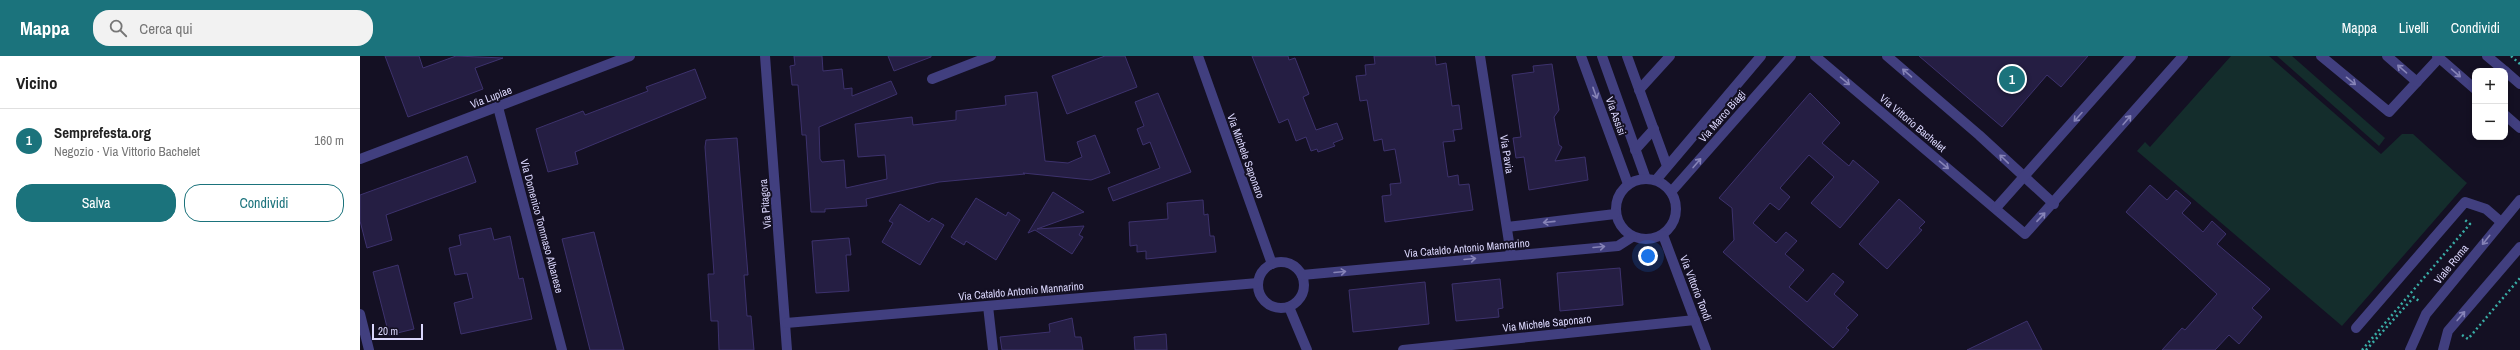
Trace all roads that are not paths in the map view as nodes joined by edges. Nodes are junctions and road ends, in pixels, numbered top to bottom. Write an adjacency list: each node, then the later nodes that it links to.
1 (630, 56): 27 (street, Via Lupiae)
2 (765, 56): 55 (street, Via Pitagora)
3 (991, 56): 22 (street)
4 (1198, 56): 48 (street, Via Michele Saponaro)
5 (1480, 56): 43 (street, Via Pavia)
6 (1581, 56): 36 (street, Via Assisi, one-way to 36)
7 (1602, 56): 31 (street, Via Assisi)
8 (1627, 56): 26 (street)
9 (1670, 56): 26 (street)
10 (1761, 56): 33 (street, Via Marco Biagi)
11 (1791, 56): 37 (street, Via Marco Biagi, one-way to 11)
12 (1815, 56): 40 (street, Via Vittorio Bachelet, one-way to 40)
13 (1887, 56): 34 (street, one-way to 13)
14 (2131, 56): 34 (street, one-way to 34)
15 (2183, 56): 39 (street, Via Vittorio Bachelet, one-way to 15)
16 (2320, 56): 23 (street, one-way to 23)
17 (2387, 56): 23 (street, one-way to 17)
18 (2488, 56): 20 (street)
19 (2438, 57): 23 (street); 25 (street, one-way to 25)
20 (2502, 68)
21 (2508, 74): 24 (street)
22 (932, 79)
23 (2417, 82)
24 (2520, 84)
25 (2472, 86)
26 (1639, 90): 30 (street)
27 (498, 107): 32 (street, Via Lupiae); 58 (street, Via Domenico Tommaso Albanese)
28 (2508, 118): 29 (street)
29 (2520, 128)
30 (1654, 129): 31 (street); 33 (street)
31 (1635, 150): 35 (street, Via Assisi)
32 (360, 159)
33 (1667, 166): 35 (street, Via Marco Biagi)
34 (2023, 177): 39 (street); 40 (street)
35 (1651, 180): 36 (street); 37 (street)
36 (1628, 184): 41 (street)
37 (1671, 192): 44 (street)
38 (2520, 200): 42 (street, Viale Roma)
39 (2054, 204): 40 (street, Via Vittorio Bachelet, one-way to 39)
40 (1996, 208)
41 (1616, 214): 43 (street, one-way to 43); 45 (street)
42 (2501, 222): 56 (street); 64 (street, Viale Roma, one-way to 64)
43 (1507, 227): 47 (street, Via Pavia)
44 (1663, 235): 45 (street); 54 (street, Via Vittorio Tondi)
45 (1632, 237): 47 (street, Via Cataldo Antonio Mannarino, one-way to 45)
46 (2520, 247): 65 (street, one-way to 46)
47 (1511, 255): 49 (street, Via Cataldo Antonio Mannarino, one-way to 47)
48 (1272, 264): 49 (street); 50 (street)
49 (1302, 275): 52 (street)
50 (1258, 283): 51 (street, Via Cataldo Antonio Mannarino); 52 (street)
51 (988, 306): 55 (street, Via Cataldo Antonio Mannarino); 60 (street)
52 (1288, 307): 61 (street)
53 (360, 314): 57 (street)
54 (1695, 320): 62 (street, Via Michele Saponaro); 63 (street, Via Vittorio Tondi)
55 (786, 323): 59 (street, Via Pitagora)
56 (2356, 328)
57 (369, 350)
58 (562, 350)
59 (787, 350)
60 (993, 350)
61 (1307, 350)
62 (1403, 350)
63 (1706, 350)
64 (2410, 350)
65 (2443, 350)

